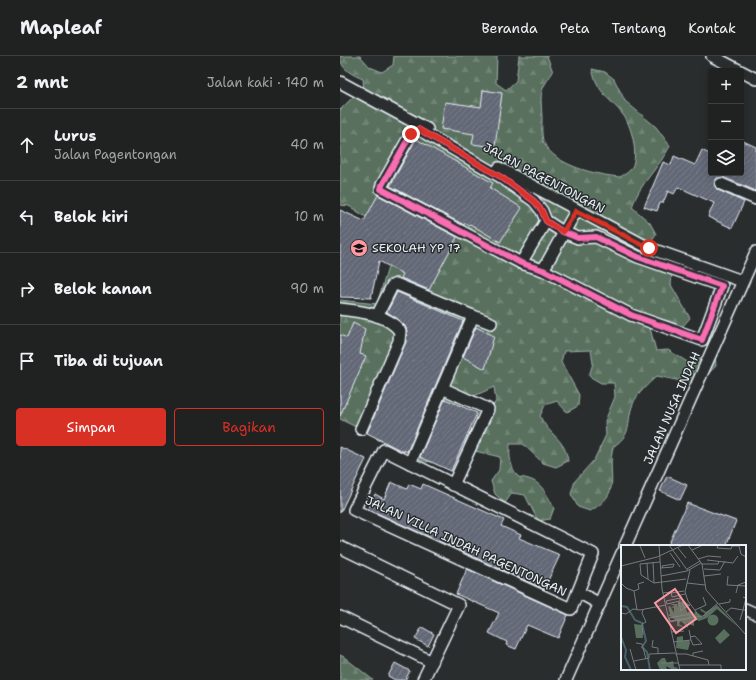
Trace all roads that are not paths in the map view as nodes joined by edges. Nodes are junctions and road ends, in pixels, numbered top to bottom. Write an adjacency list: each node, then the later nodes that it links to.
1 (712, 56): 2 (street)
2 (756, 78)
3 (340, 82): 6 (street, JALAN PAGENTONGAN)
4 (721, 184): 5 (street)
5 (756, 199)
6 (576, 211): 8 (street); 12 (street, JALAN PAGENTONGAN)
7 (546, 221): 8 (street); 10 (street); 10 (street)
8 (563, 232): 11 (street); 11 (street)
9 (756, 252): 12 (street, JALAN NUSA INDAH)
10 (521, 263): 11 (street)
11 (543, 270)
12 (742, 281): 21 (street, JALAN NUSA INDAH)
13 (340, 309): 14 (street)
14 (376, 316): 15 (street); 18 (street)
15 (473, 316): 16 (street); 17 (street)
16 (491, 323)
17 (442, 388): 19 (street); 20 (street)
18 (361, 429)
19 (410, 463): 20 (street, JALAN VILLA INDAH PAGENTONGAN); 24 (street, JALAN VILLA INDAH PAGENTONGAN)
20 (453, 485): 24 (street, JALAN VILLA INDAH PAGENTONGAN)
21 (625, 545)
22 (340, 547): 29 (street)
23 (621, 555): 25 (street)
24 (578, 592): 25 (street, JALAN VILLA INDAH PAGENTONGAN)
25 (600, 604): 31 (street)
26 (746, 609): 27 (street)
27 (756, 614)
28 (340, 617): 29 (street)
29 (432, 662): 30 (street)
30 (423, 680)
31 (566, 680)

